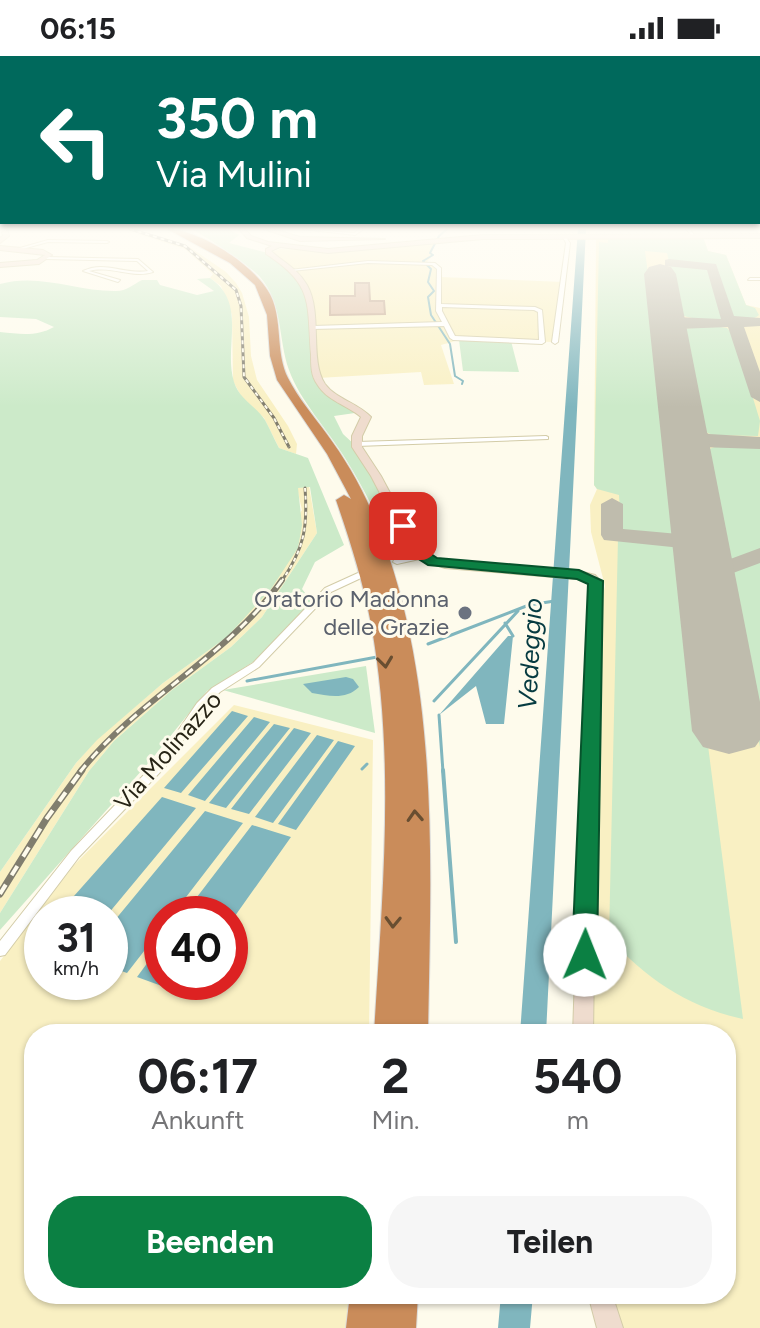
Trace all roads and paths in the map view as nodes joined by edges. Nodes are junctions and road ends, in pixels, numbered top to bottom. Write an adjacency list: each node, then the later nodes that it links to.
1 (251, 288): 16 (highway, one-way to 16)
2 (260, 288): 17 (highway, one-way to 2)
3 (304, 288): 8 (street)
4 (439, 288): 6 (street)
5 (562, 288): 9 (street)
6 (439, 305): 7 (street); 7 (street)
7 (444, 324): 8 (street)
8 (313, 328): 11 (street)
9 (555, 342)
10 (546, 438): 11 (street)
11 (357, 446): 12 (street)
12 (421, 556): 13 (street); 18 (street)
13 (397, 562)
14 (358, 576): 15 (street, Via Molinazzo)
15 (0, 951)
16 (388, 1024)
17 (414, 1024)
18 (583, 1024)
19 (367, 1304): 22 (highway)
20 (399, 1304): 23 (highway)
21 (603, 1304): 24 (street)
22 (364, 1328)
23 (398, 1328)
24 (610, 1328)

